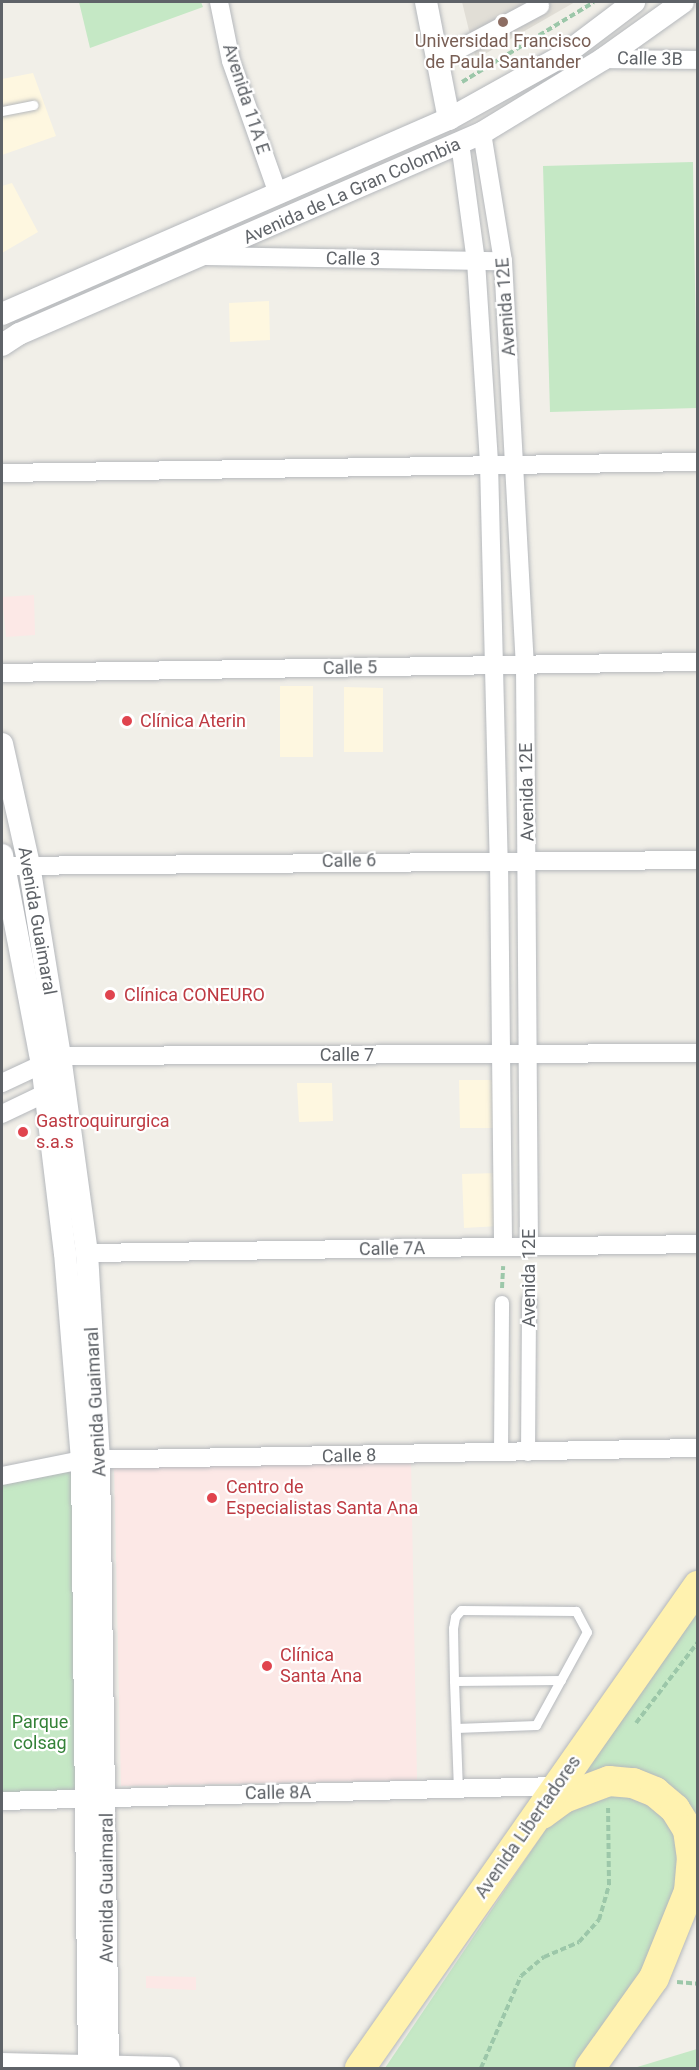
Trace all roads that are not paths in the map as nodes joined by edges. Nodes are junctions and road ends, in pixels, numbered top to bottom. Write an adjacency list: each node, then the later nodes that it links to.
1 (219, 2): 14 (street, Avenida 11A E)
2 (426, 2): 8 (street)
3 (634, 2): 11 (street, Avenida de La Gran Colombia)
4 (683, 2): 6 (street, Avenida de La Gran Colombia)
5 (540, 6): 8 (street)
6 (603, 59): 7 (street, Calle 3B); 12 (street, Avenida de La Gran Colombia)
7 (698, 60)
8 (437, 61): 11 (street)
9 (33, 105): 10 (lane)
10 (2, 111)
11 (449, 119): 14 (street, Avenida de La Gran Colombia)
12 (482, 133): 13 (street, Avenida de La Gran Colombia); 17 (street, Avenida 12E)
13 (460, 144): 15 (street, Avenida de La Gran Colombia); 16 (street, Avenida 12E)
14 (278, 194): 18 (street, Avenida de La Gran Colombia)
15 (202, 256): 16 (street, Calle 3); 19 (street, Avenida de La Gran Colombia)
16 (476, 261): 17 (street, Calle 3); 21 (street, Avenida 12E)
17 (503, 261): 22 (street, Avenida 12E)
18 (2, 314)
19 (2, 345)
20 (698, 462): 22 (street)
21 (489, 464): 22 (street); 23 (street); 25 (street, Avenida 12E)
22 (516, 464): 26 (street, Avenida 12E)
23 (2, 473)
24 (698, 662): 26 (street, Calle 5)
25 (493, 665): 26 (street, Calle 5); 27 (street, Calle 5); 29 (street, Avenida 12E)
26 (525, 665): 30 (street, Avenida 12E)
27 (2, 673)
28 (2, 744): 33 (street, Avenida Guaimaral)
29 (499, 859): 30 (street, Calle 6); 33 (street, Calle 6); 35 (street, Avenida 12E)
30 (529, 859): 31 (street, Calle 6); 36 (street, Avenida 12E)
31 (698, 860)
32 (2, 862): 33 (street, Calle 6); 37 (street, Avenida Guaimaral)
33 (29, 865): 37 (street, Avenida Guaimaral)
34 (698, 1053): 36 (street, Calle 7)
35 (499, 1054): 36 (street, Calle 7); 37 (street, Calle 7); 43 (street, Avenida 12E)
36 (528, 1054): 42 (street, Avenida 12E)
37 (51, 1060): 38 (street, Calle 7); 39 (street, Avenida Guaimaral); 44 (street, Avenida Guaimaral)
38 (2, 1083)
39 (46, 1092): 40 (street); 50 (street, Avenida Guaimaral)
40 (2, 1114)
41 (698, 1244): 42 (street, Calle 7A)
42 (529, 1246): 43 (street, Calle 7A)
43 (503, 1247): 44 (street, Calle 7A)
44 (87, 1253): 50 (street, Avenida Guaimaral)
45 (529, 1300): 49 (street, Avenida 12E)
46 (502, 1303): 48 (street, Avenida 12E)
47 (698, 1448): 49 (street, Calle 8)
48 (501, 1454): 49 (street, Calle 8); 50 (street, Calle 8)
49 (528, 1454)
50 (91, 1460): 51 (street, Calle 8); 58 (street, Avenida Guaimaral)
51 (2, 1476)
52 (698, 1586): 56 (main road, Avenida Libertadores)
53 (561, 1680): 54 (lane); 54 (lane); 55 (lane)
54 (454, 1681): 55 (lane)
55 (456, 1728): 57 (lane)
56 (555, 1786): 57 (street, Calle 8A); 60 (main road, Avenida Libertadores)
57 (458, 1788): 58 (street, Calle 8A)
58 (97, 1797): 59 (street, Calle 8A); 63 (street, Avenida Guaimaral)
59 (2, 1801)
60 (529, 1824): 61 (main road); 65 (main road, Avenida Libertadores)
61 (693, 1882): 66 (main road)
62 (2, 2064): 63 (street)
63 (99, 2067): 64 (street)
64 (169, 2068)
65 (360, 2068)
66 (590, 2068)

